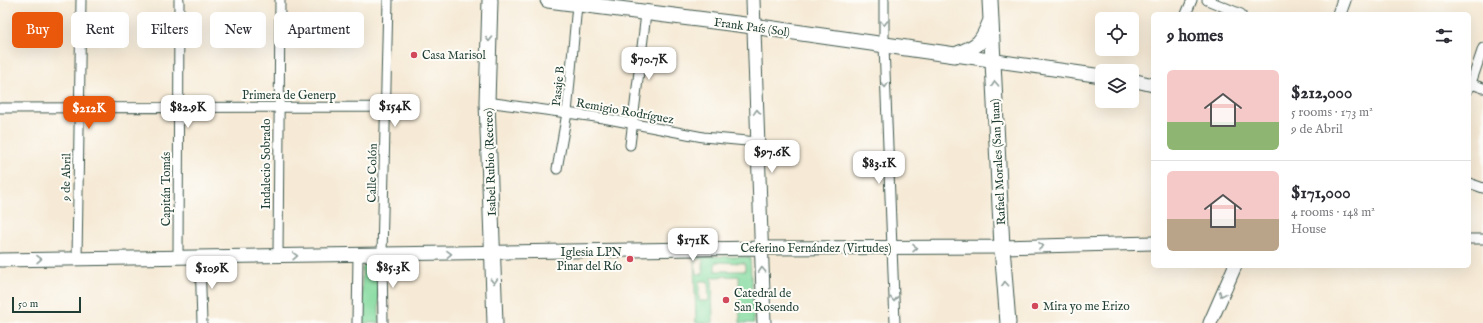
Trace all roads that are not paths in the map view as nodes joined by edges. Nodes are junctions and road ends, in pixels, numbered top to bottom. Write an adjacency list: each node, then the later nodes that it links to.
1 (81, 0): 34 (street, 9 de Abril)
2 (178, 0): 35 (street, Capitán Tomás)
3 (280, 0): 31 (street, Indalecio Sobrado)
4 (388, 0): 32 (street, Calle Colón)
5 (490, 0): 30 (main road, Isabel Rubio (Recreo), one-way to 30)
6 (548, 0): 13 (main road, Frank País (Sol))
7 (753, 0): 19 (street)
8 (884, 0): 20 (street, one-way to 20)
9 (990, 0): 18 (main road, Rafael Morales (San Juan))
10 (1192, 0): 14 (street)
11 (1208, 0): 15 (street)
12 (1344, 0): 16 (street)
13 (578, 5): 17 (main road, Frank País (Sol)); 36 (street, Pasaje B)
14 (1187, 12)
15 (1236, 12)
16 (1340, 12)
17 (646, 14): 19 (main road, Frank País (Sol)); 37 (street)
18 (991, 20): 22 (main road); 23 (main road, Rafael Morales (San Juan))
19 (754, 26): 20 (main road, Frank País (Sol)); 38 (street, one-way to 19)
20 (884, 46): 22 (main road, Frank País (Sol)); 48 (street, one-way to 48)
21 (1483, 48): 26 (street)
22 (956, 55): 23 (street)
23 (994, 60): 24 (street); 46 (main road, Rafael Morales (San Juan), one-way to 23)
24 (1095, 75)
25 (1139, 82): 27 (street)
26 (1471, 82)
27 (1151, 85)
28 (1471, 85): 29 (street)
29 (1483, 88)
30 (487, 102): 36 (street, Remigio Rodríguez); 49 (main road, Isabel Rubio (Recreo))
31 (278, 107): 32 (street, Primera de Generp); 35 (street, Primera de Generp); 52 (street, Indalecio Sobrado)
32 (385, 107): 51 (street, Calle Colón)
33 (0, 108): 34 (street, Primera de Generp)
34 (79, 108): 35 (street, Primera de Generp); 55 (street, 9 de Abril)
35 (178, 108): 54 (street, Capitán Tomás)
36 (567, 113): 37 (street, Remigio Rodríguez); 40 (street, Pasaje B)
37 (634, 124): 38 (street, Remigio Rodríguez); 39 (street)
38 (758, 142): 47 (street)
39 (630, 145)
40 (557, 169)
41 (1471, 184): 42 (street)
42 (1483, 188)
43 (1471, 239): 44 (street)
44 (1483, 239)
45 (1151, 243): 46 (street, Ceferino Fernández (Virtudes), one-way to 45)
46 (1002, 247): 48 (street, Ceferino Fernández (Virtudes), one-way to 46); 64 (main road, Rafael Morales (San Juan), one-way to 46)
47 (761, 248): 48 (street, Ceferino Fernández (Virtudes)); 49 (street, Ceferino Fernández (Virtudes)); 62 (street, one-way to 47)
48 (892, 248): 63 (street, one-way to 63)
49 (493, 253): 51 (street, Ceferino Fernández (Virtudes), one-way to 49); 61 (main road, Isabel Rubio (Recreo), one-way to 61)
50 (358, 255): 51 (street, Ceferino Fernández (Virtudes)); 52 (street, one-way to 50); 59 (street)
51 (382, 255): 60 (street, Calle Colón)
52 (278, 256): 53 (street)
53 (200, 257): 54 (street); 58 (street)
54 (178, 258): 55 (street)
55 (77, 259): 56 (street, one-way to 55)
56 (0, 260)
57 (1234, 268): 65 (street, one-way to 65)
58 (202, 323)
59 (357, 323)
60 (383, 323)
61 (495, 323)
62 (764, 323)
63 (895, 323)
64 (1008, 323)
65 (1210, 323)

